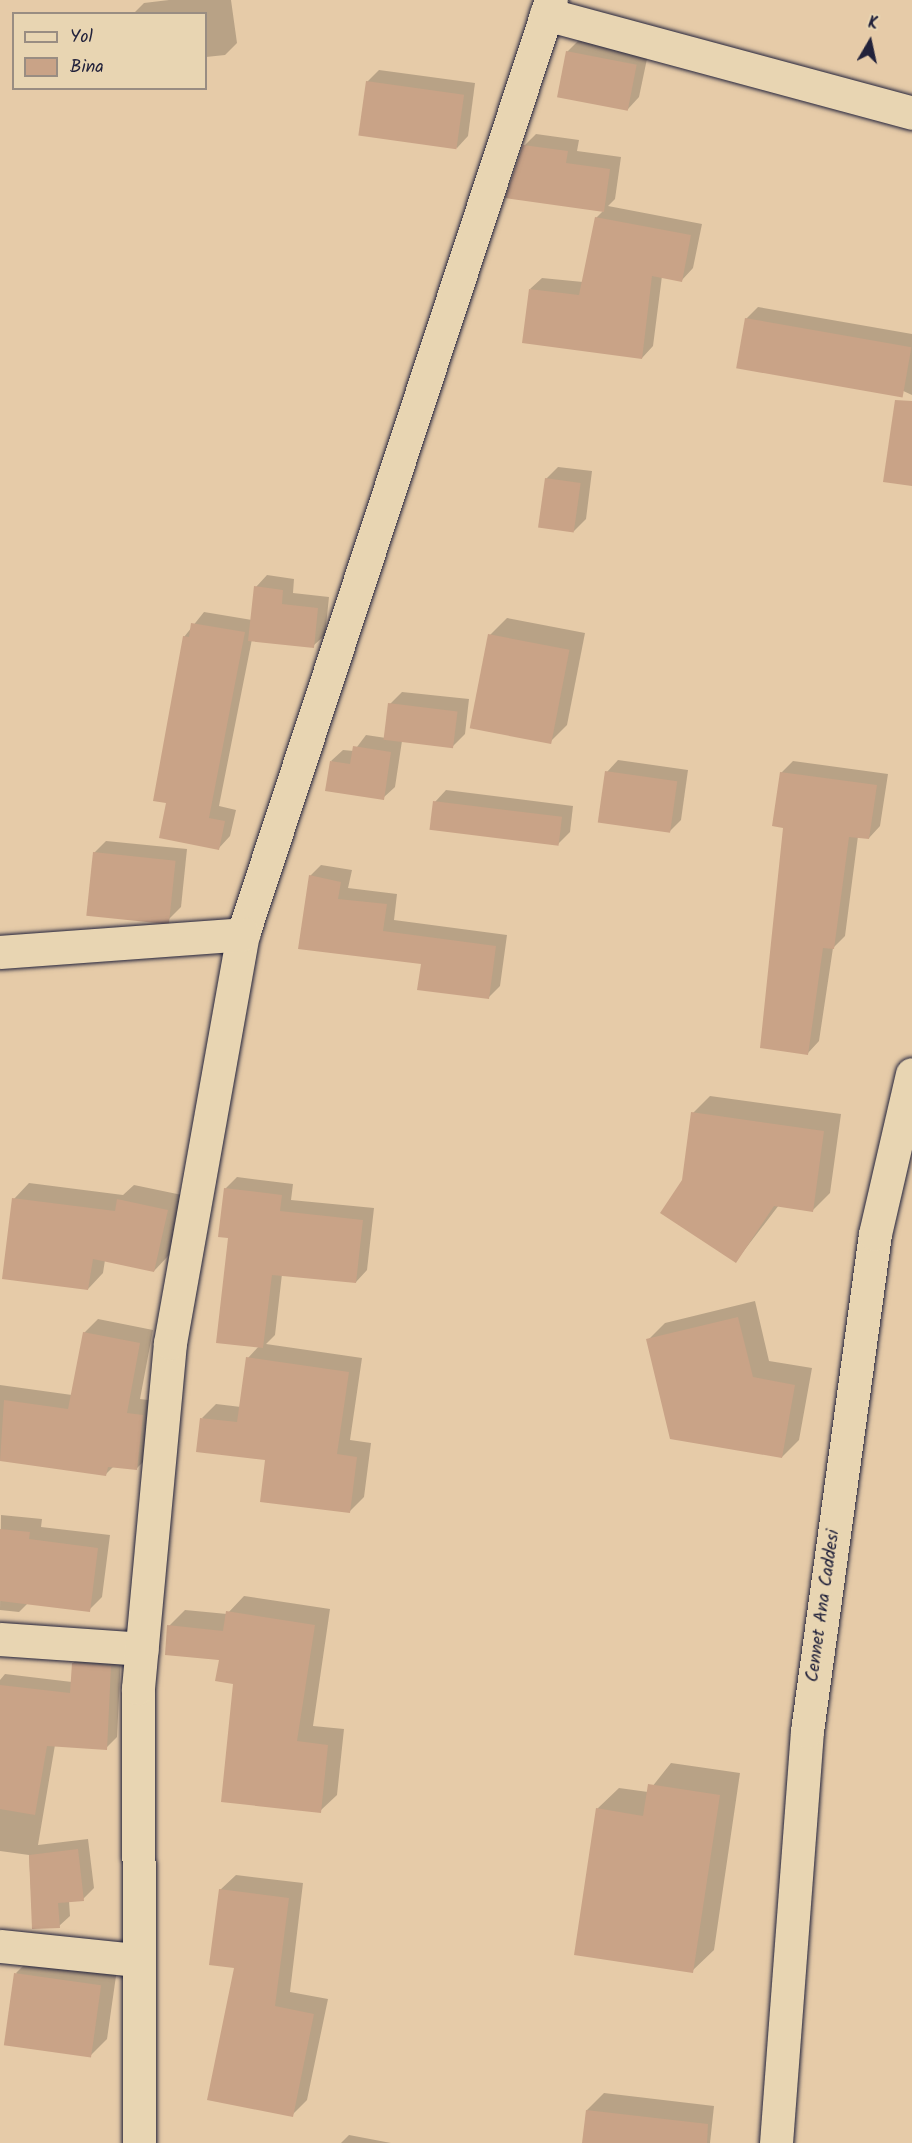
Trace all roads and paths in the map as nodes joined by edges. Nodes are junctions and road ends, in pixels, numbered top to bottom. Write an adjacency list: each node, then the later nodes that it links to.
1 (548, 7): 2 (street); 3 (street)
2 (912, 113)
3 (243, 934): 4 (street); 7 (street)
4 (0, 952)
5 (912, 1074): 11 (street, Cennet Ana Caddesi)
6 (0, 1639): 7 (street)
7 (142, 1649): 9 (street)
8 (0, 1946): 9 (street)
9 (135, 1960): 10 (street)
10 (139, 2143)
11 (776, 2143)

